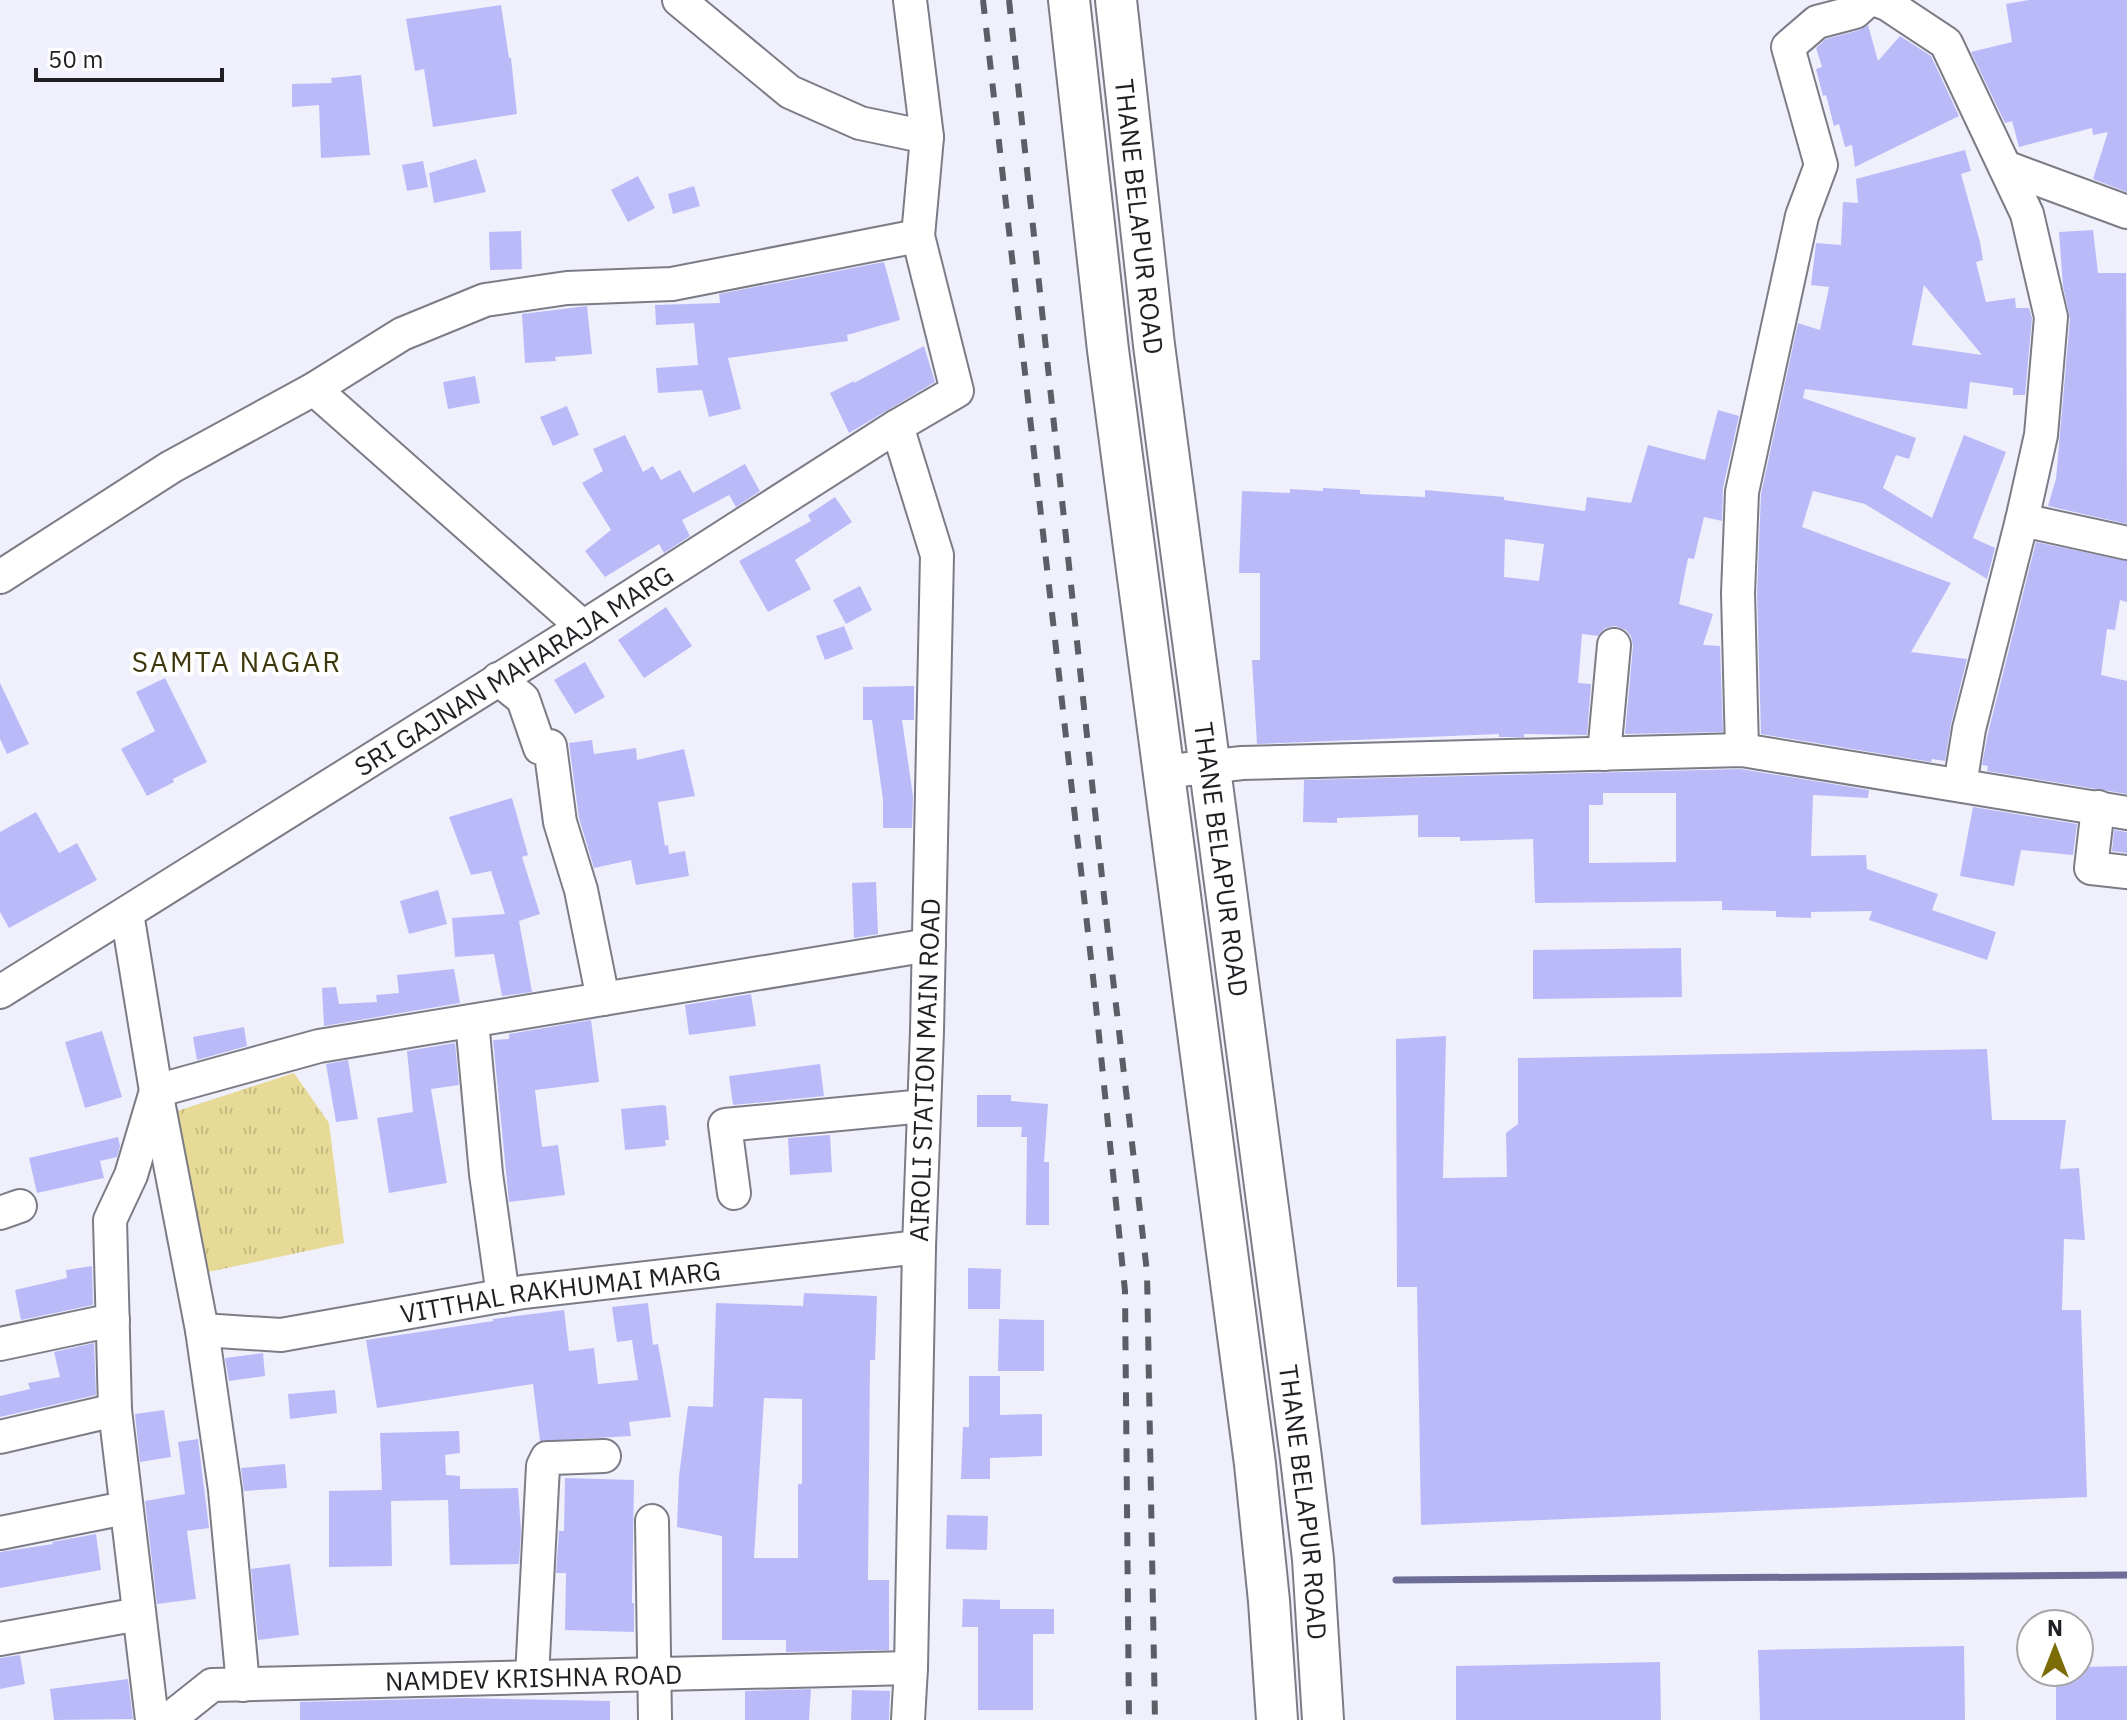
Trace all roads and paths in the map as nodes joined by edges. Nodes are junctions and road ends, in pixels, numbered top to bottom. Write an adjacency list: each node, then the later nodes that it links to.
1 (679, 0): 7 (street)
2 (910, 0): 7 (street)
3 (1069, 0): 22 (main road, THANE BELAPUR ROAD)
4 (1116, 0): 21 (main road, THANE BELAPUR ROAD)
5 (1868, 0): 19 (street)
6 (1876, 0): 8 (street)
7 (927, 137): 10 (street)
8 (2005, 167): 9 (street); 13 (street)
9 (2127, 212)
10 (918, 236): 11 (street); 12 (street, SRI GAJNAN MAHARAJA MARG)
11 (314, 389): 15 (street); 16 (street)
12 (897, 426): 16 (street, SRI GAJNAN MAHARAJA MARG); 27 (street, AIROLI STATION MAIN ROAD)
13 (2022, 520): 14 (street); 23 (street)
14 (2127, 543)
15 (0, 577)
16 (583, 627): 18 (street, SRI GAJNAN MAHARAJA MARG)
17 (1614, 645): 20 (street)
18 (498, 679): 26 (street, SRI GAJNAN MAHARAJA MARG); 29 (street)
19 (1742, 750): 20 (street); 23 (street)
20 (1604, 754): 21 (street)
21 (1208, 766): 22 (street); 56 (main road, THANE BELAPUR ROAD)
22 (1162, 772): 55 (main road, THANE BELAPUR ROAD)
23 (1960, 785): 24 (street)
24 (2112, 810): 25 (street)
25 (2127, 872)
26 (127, 913): 28 (street, SRI GAJNAN MAHARAJA MARG); 31 (street)
27 (929, 945): 29 (street); 32 (street, AIROLI STATION MAIN ROAD)
28 (0, 992)
29 (603, 999): 30 (street)
30 (472, 1021): 31 (street); 35 (street)
31 (156, 1091): 36 (street); 37 (street)
32 (924, 1106): 33 (street); 34 (street, AIROLI STATION MAIN ROAD)
33 (734, 1193)
34 (919, 1247): 35 (street, VITTHAL RAKHUMAI MARG); 49 (street, AIROLI STATION MAIN ROAD)
35 (503, 1296): 37 (street, VITTHAL RAKHUMAI MARG)
36 (113, 1320): 38 (street); 39 (street)
37 (202, 1330): 50 (street)
38 (0, 1344)
39 (115, 1410): 40 (street); 42 (street)
40 (0, 1437)
41 (604, 1456): 48 (street)
42 (125, 1508): 44 (street); 45 (street)
43 (652, 1521): 47 (street)
44 (0, 1533)
45 (139, 1614): 46 (street); 51 (street)
46 (0, 1639)
47 (653, 1664): 48 (street, NAMDEV KRISHNA ROAD); 49 (street, NAMDEV KRISHNA ROAD); 53 (street)
48 (533, 1666): 50 (street, NAMDEV KRISHNA ROAD)
49 (911, 1668): 54 (street, AIROLI STATION MAIN ROAD)
50 (243, 1685): 52 (street, NAMDEV KRISHNA ROAD)
51 (152, 1720)
52 (168, 1720)
53 (655, 1720)
54 (908, 1720)
55 (1277, 1720)
56 (1323, 1720)

